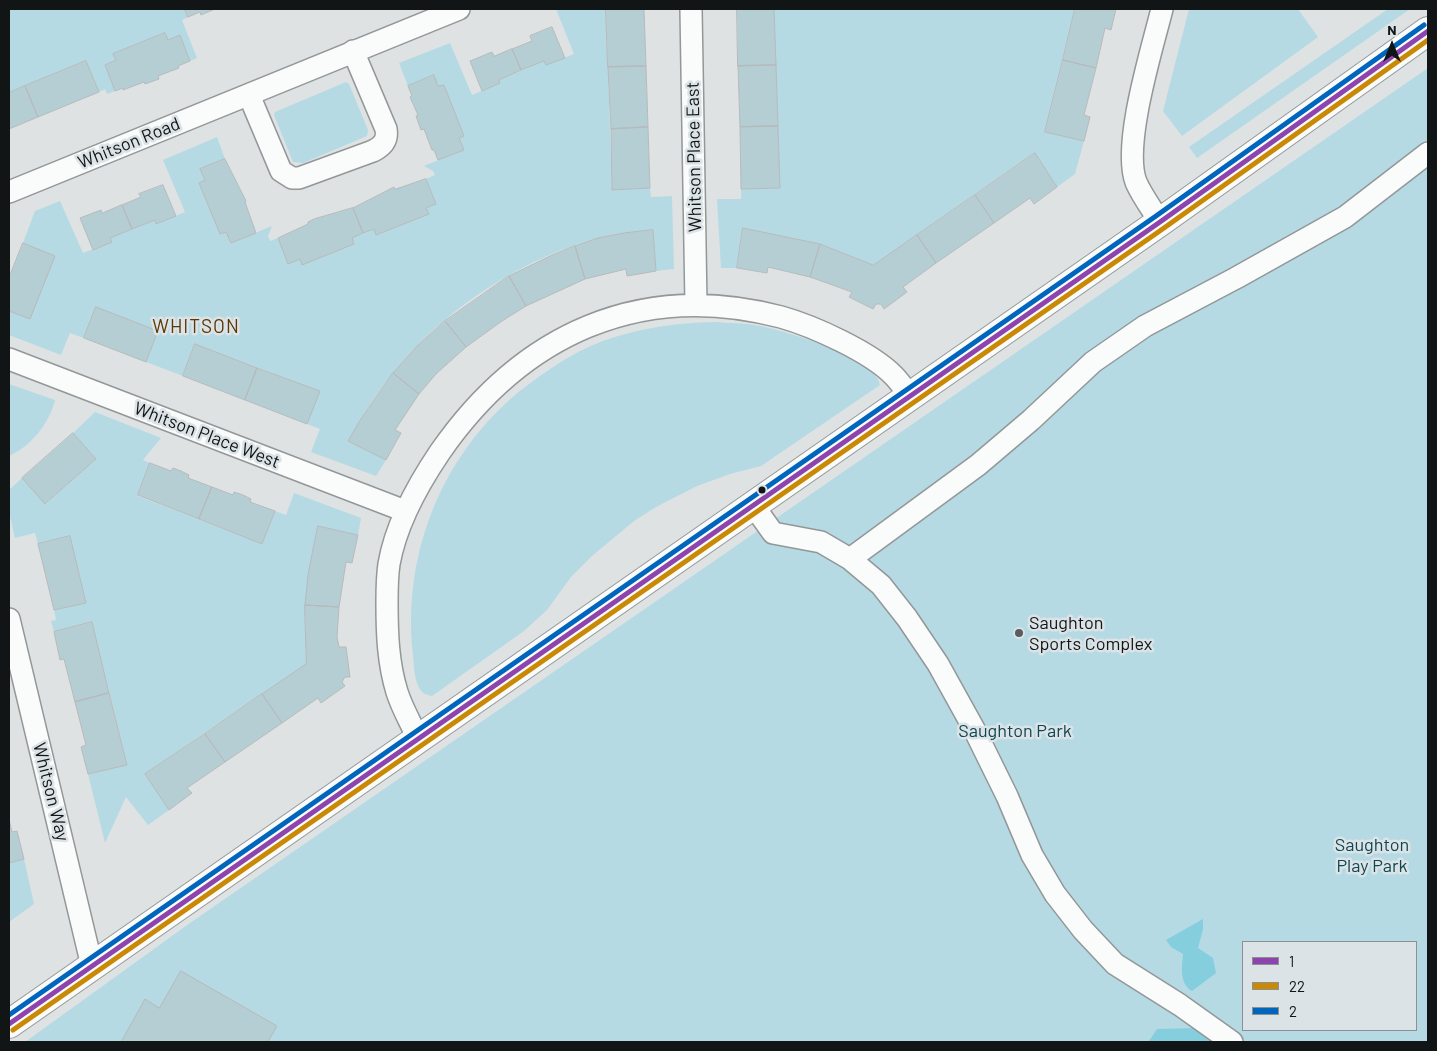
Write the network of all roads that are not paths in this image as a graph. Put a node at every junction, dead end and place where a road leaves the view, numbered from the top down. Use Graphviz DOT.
graph roads {
  1 [pos="459,9"];
  2 [pos="691,9"];
  3 [pos="1162,9"];
  4 [pos="1428,31"];
  5 [pos="353,51"];
  6 [pos="249,94"];
  7 [pos="1428,153"];
  8 [pos="9,192"];
  9 [pos="1160,222"];
  10 [pos="696,305"];
  11 [pos="9,359"];
  12 [pos="910,396"];
  13 [pos="753,505"];
  14 [pos="405,511"];
  15 [pos="850,558"];
  16 [pos="9,619"];
  17 [pos="418,739"];
  18 [pos="92,966"];
  19 [pos="9,1024"];
  20 [pos="1232,1042"];
  1 -- 5 [label="street, Whitson Road"];
  2 -- 10 [label="street, Whitson Place East"];
  3 -- 9 [label="street"];
  4 -- 9 [label="street"];
  5 -- 6 [label="street, Whitson Road"];
  5 -- 6 [label="street"];
  6 -- 8 [label="street, Whitson Road"];
  7 -- 15 [label="street"];
  9 -- 12 [label="street"];
  10 -- 12 [label="street"];
  10 -- 14 [label="street"];
  11 -- 14 [label="street, Whitson Place West"];
  12 -- 13 [label="street"];
  13 -- 15 [label="street"];
  13 -- 17 [label="street"];
  14 -- 17 [label="street"];
  15 -- 20 [label="street"];
  16 -- 18 [label="street, Whitson Way"];
  17 -- 18 [label="street"];
  18 -- 19 [label="street"];
}
